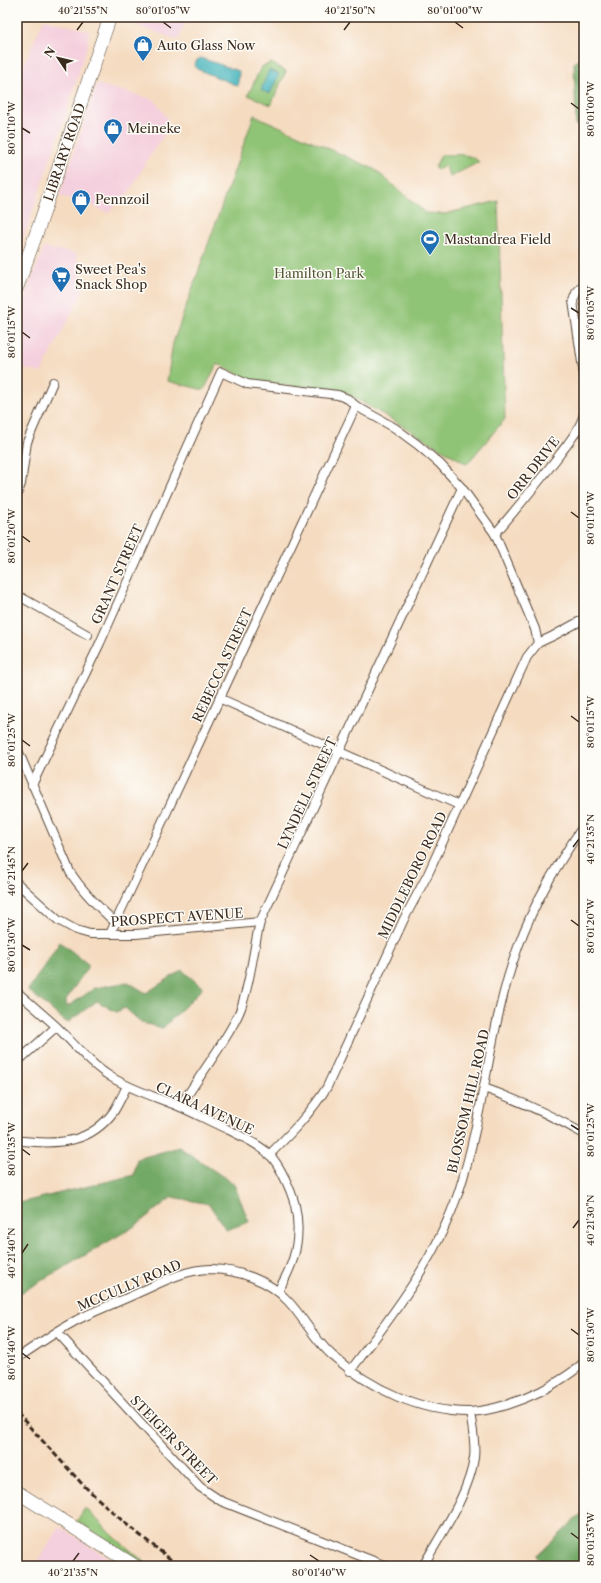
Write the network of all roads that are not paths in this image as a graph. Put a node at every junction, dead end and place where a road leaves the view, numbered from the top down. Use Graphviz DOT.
graph roads {
  1 [pos="110,17"];
  2 [pos="584,284"];
  3 [pos="17,287"];
  4 [pos="584,376"];
  5 [pos="53,382"];
  6 [pos="356,406"];
  7 [pos="584,414"];
  8 [pos="462,488"];
  9 [pos="17,495"];
  10 [pos="495,534"];
  11 [pos="17,595"];
  12 [pos="584,619"];
  13 [pos="88,635"];
  14 [pos="538,643"];
  15 [pos="219,698"];
  16 [pos="17,748"];
  17 [pos="339,751"];
  18 [pos="32,785"];
  19 [pos="459,806"];
  20 [pos="584,825"];
  21 [pos="17,883"];
  22 [pos="260,922"];
  23 [pos="116,923"];
  24 [pos="110,934"];
  25 [pos="17,992"];
  26 [pos="56,1027"];
  27 [pos="17,1062"];
  28 [pos="127,1086"];
  29 [pos="484,1088"];
  30 [pos="180,1106"];
  31 [pos="584,1134"];
  32 [pos="23,1141"];
  33 [pos="269,1155"];
  34 [pos="278,1292"];
  35 [pos="57,1332"];
  36 [pos="17,1358"];
  37 [pos="584,1362"];
  38 [pos="350,1371"];
  39 [pos="470,1412"];
  40 [pos="17,1492"];
  41 [pos="135,1566"];
  42 [pos="386,1566"];
  43 [pos="423,1566"];
  1 -- 3 [label="main road, LIBRARY ROAD"];
  2 -- 4 [label="street"];
  5 -- 9 [label="street"];
  6 -- 8 [label="street"];
  6 -- 15 [label="street, REBECCA STREET"];
  6 -- 18 [label="street, GRANT STREET"];
  7 -- 10 [label="street, ORR DRIVE"];
  8 -- 10 [label="street"];
  8 -- 17 [label="street, LYNDELL STREET"];
  10 -- 14 [label="street"];
  11 -- 13 [label="street"];
  12 -- 14 [label="street, MIDDLEBORO ROAD"];
  14 -- 19 [label="street, MIDDLEBORO ROAD"];
  15 -- 17 [label="street"];
  15 -- 23 [label="street, REBECCA STREET"];
  16 -- 18 [label="street"];
  17 -- 19 [label="street"];
  17 -- 22 [label="street, LYNDELL STREET"];
  18 -- 23 [label="street"];
  19 -- 33 [label="street, MIDDLEBORO ROAD"];
  20 -- 29 [label="street, BLOSSOM HILL ROAD"];
  21 -- 24 [label="street, PROSPECT AVENUE"];
  22 -- 24 [label="street, PROSPECT AVENUE"];
  22 -- 30 [label="street, LYNDELL STREET"];
  23 -- 24 [label="street, REBECCA STREET"];
  25 -- 26 [label="street, CLARA AVENUE"];
  26 -- 27 [label="street"];
  26 -- 28 [label="street, CLARA AVENUE"];
  28 -- 30 [label="street, CLARA AVENUE"];
  28 -- 32 [label="street"];
  29 -- 31 [label="street"];
  29 -- 38 [label="street, BLOSSOM HILL ROAD"];
  30 -- 33 [label="street, CLARA AVENUE"];
  33 -- 34 [label="street, CLARA AVENUE"];
  34 -- 35 [label="street, MCCULLY ROAD"];
  34 -- 38 [label="street, MCCULLY ROAD"];
  35 -- 36 [label="street, MCCULLY ROAD"];
  35 -- 42 [label="street, STEIGER STREET"];
  37 -- 39 [label="street, MCCULLY ROAD"];
  38 -- 39 [label="street, MCCULLY ROAD"];
  39 -- 43 [label="street"];
  40 -- 41 [label="main road"];
}
